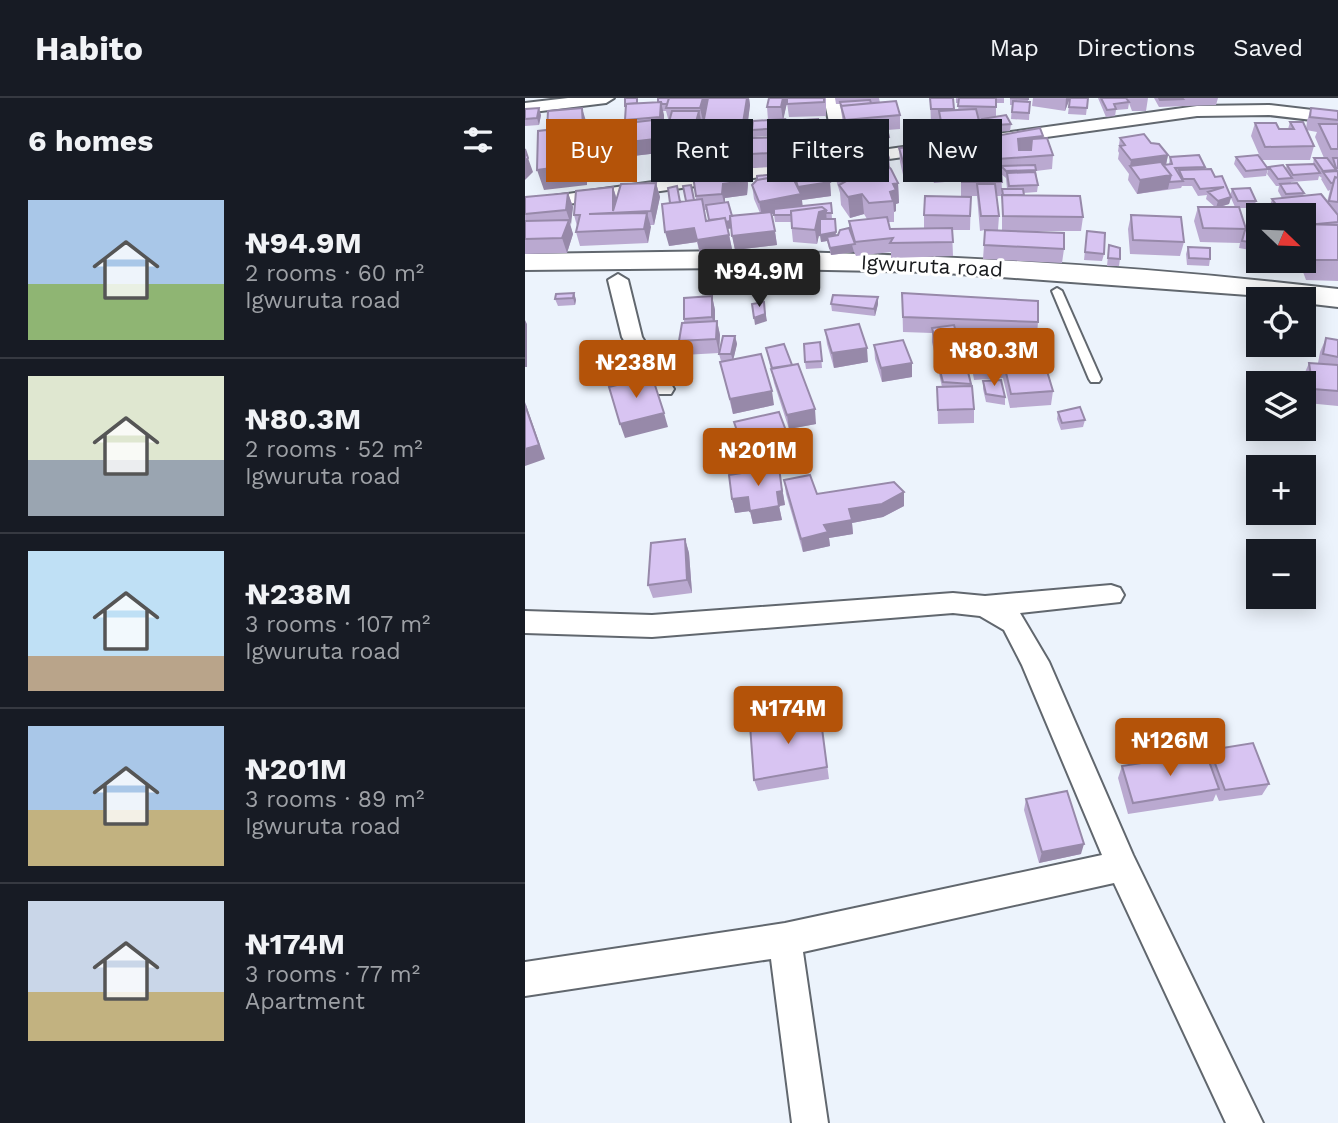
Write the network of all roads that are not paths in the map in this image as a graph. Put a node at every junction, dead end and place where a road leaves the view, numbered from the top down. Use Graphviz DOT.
graph roads {
  1 [pos="606,98"];
  2 [pos="832,98"];
  3 [pos="1266,104"];
  4 [pos="525,108"];
  5 [pos="1338,118"];
  6 [pos="837,119"];
  7 [pos="889,156"];
  8 [pos="767,173"];
  9 [pos="525,205"];
  10 [pos="525,262"];
  11 [pos="618,280"];
  12 [pos="525,282"];
  13 [pos="1057,292"];
  14 [pos="1338,298"];
  15 [pos="1246,309"];
  16 [pos="1316,315"];
  17 [pos="1338,318"];
  18 [pos="1095,379"];
  19 [pos="663,389"];
  20 [pos="1111,595"];
  21 [pos="985,606"];
  22 [pos="525,622"];
  23 [pos="1122,866"];
  24 [pos="785,940"];
  25 [pos="525,979"];
  26 [pos="810,1123"];
  27 [pos="1245,1123"];
  1 -- 4 [label="street"];
  2 -- 6 [label="street"];
  3 -- 5 [label="street"];
  3 -- 7 [label="street"];
  8 -- 9 [label="street"];
  10 -- 14 [label="main road, Igwuruta road"];
  11 -- 12 [label="main road, Igwuruta road"];
  11 -- 13 [label="main road, Igwuruta road"];
  11 -- 19 [label="street"];
  13 -- 15 [label="main road, Igwuruta road"];
  13 -- 18 [label="lane"];
  16 -- 17 [label="main road"];
  20 -- 21 [label="street"];
  21 -- 22 [label="street"];
  21 -- 23 [label="street"];
  23 -- 24 [label="street"];
  23 -- 27 [label="street"];
  24 -- 25 [label="street"];
  24 -- 26 [label="street"];
}
